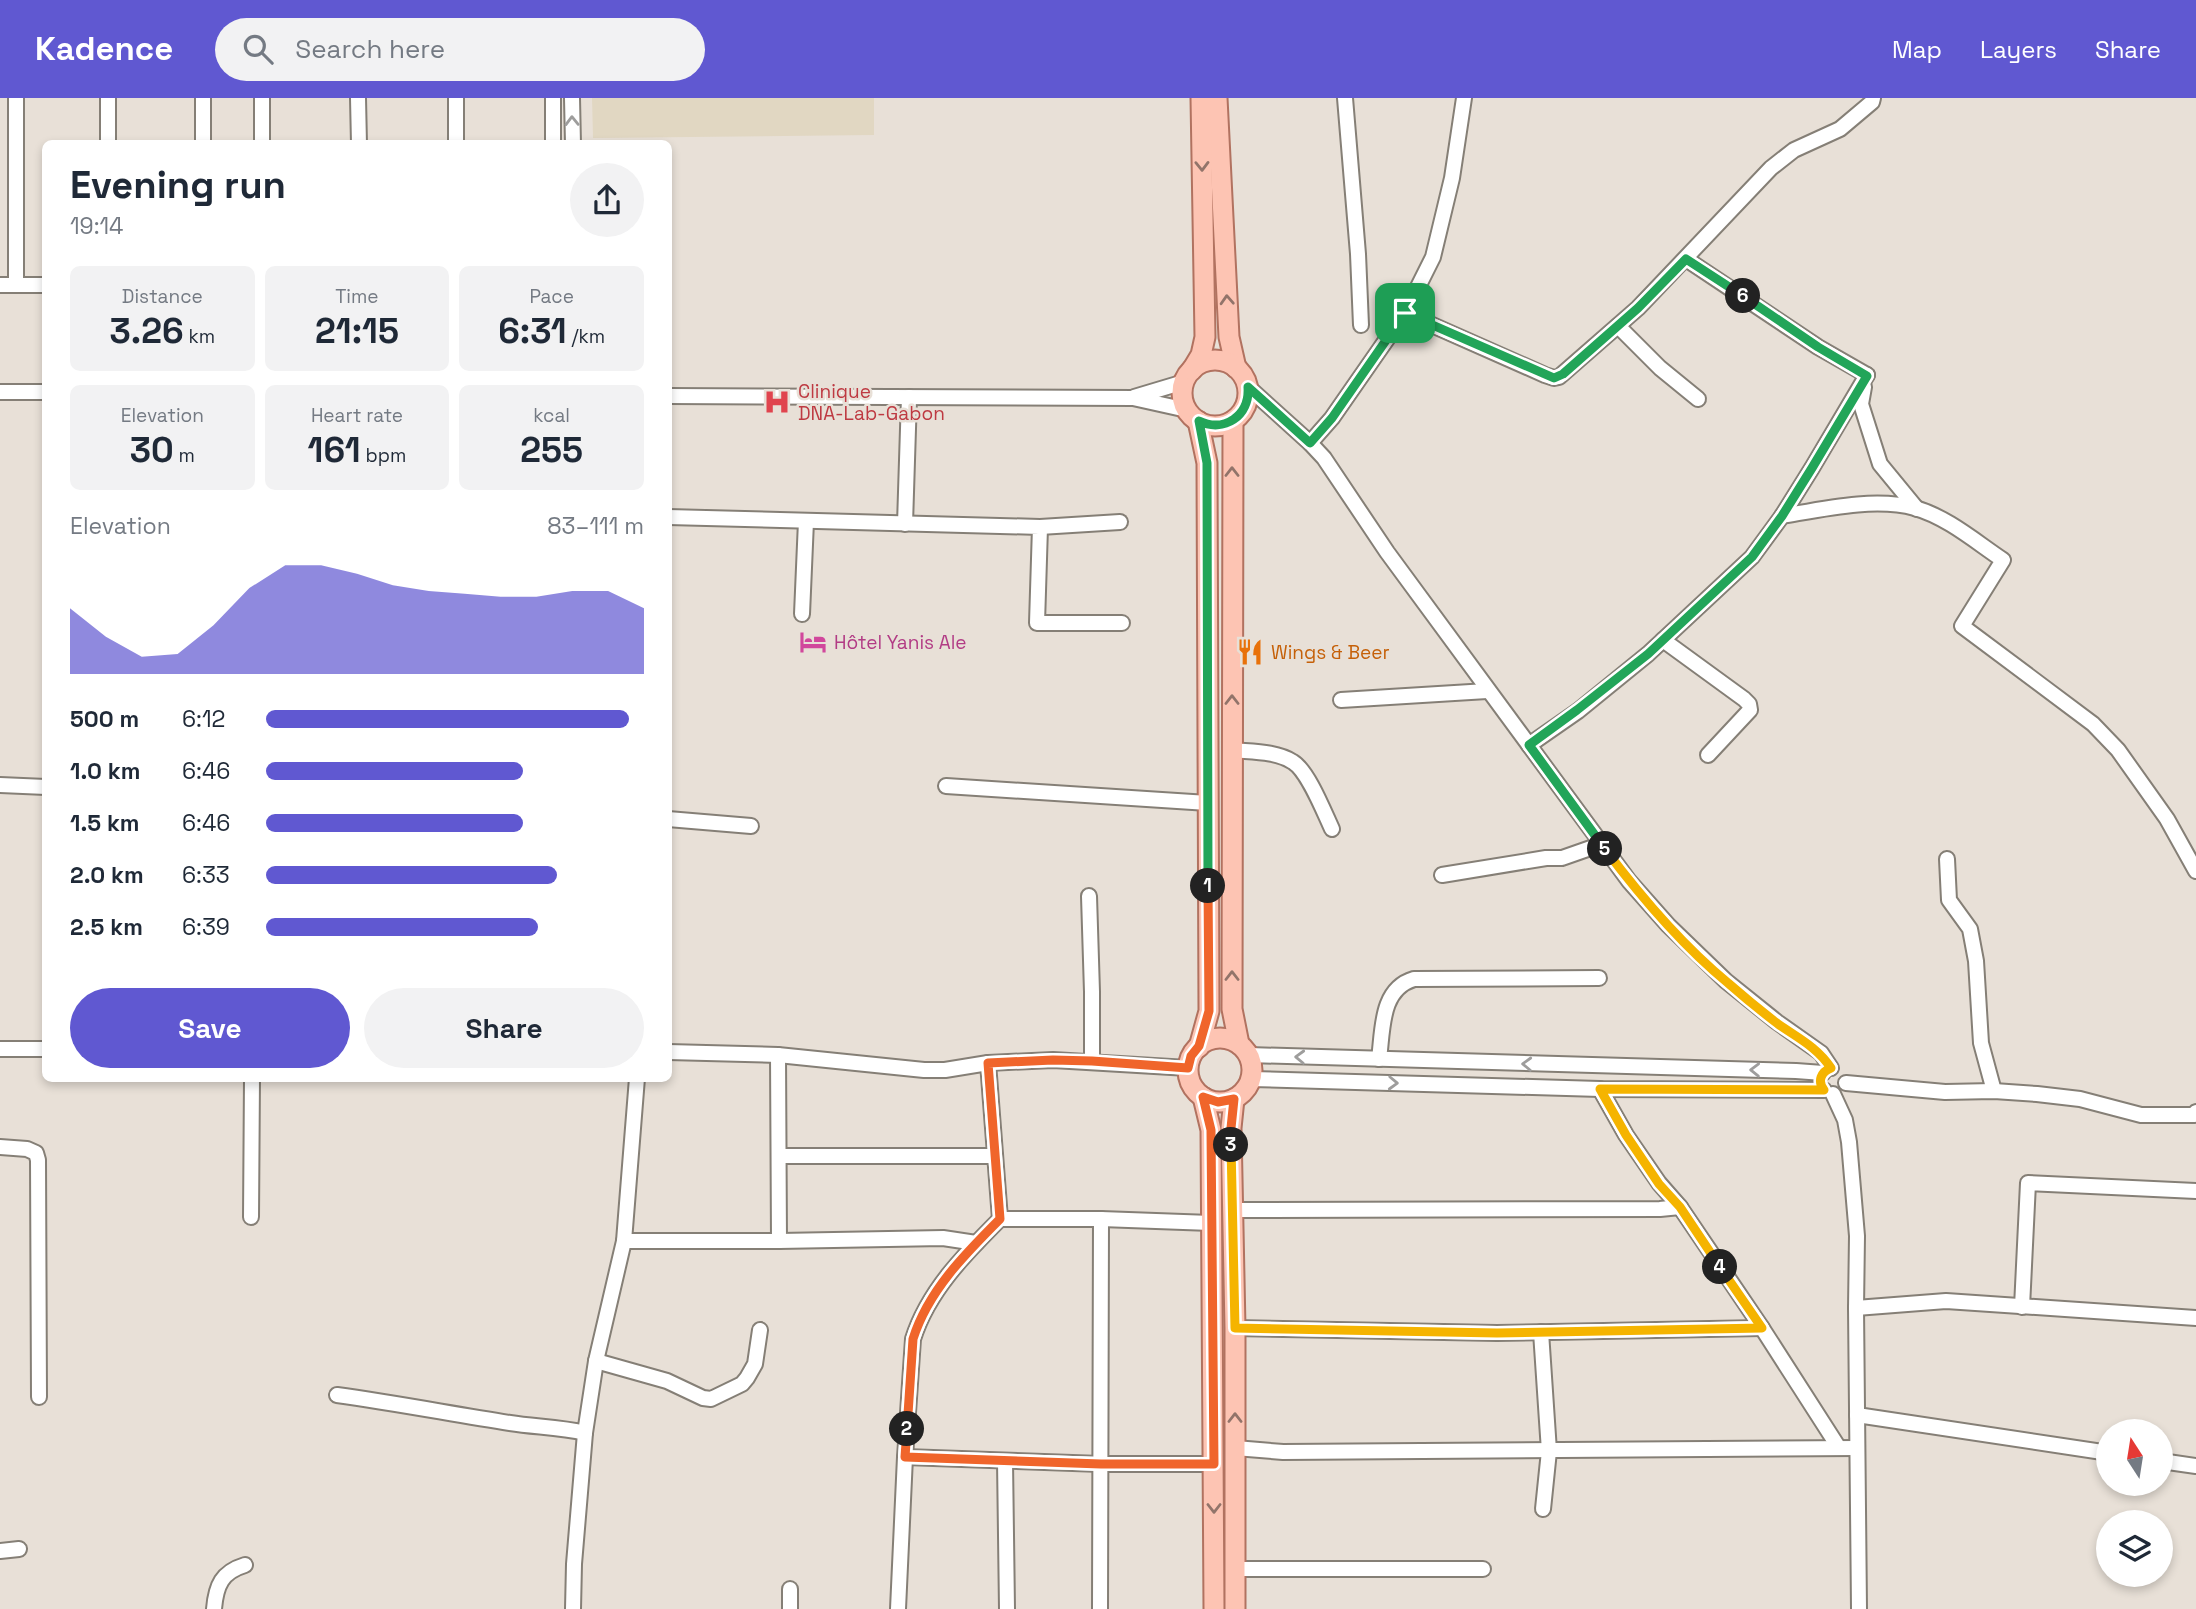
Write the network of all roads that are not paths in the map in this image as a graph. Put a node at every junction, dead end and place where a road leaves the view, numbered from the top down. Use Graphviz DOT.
graph roads {
  1 [pos="16,98"];
  2 [pos="108,98"];
  3 [pos="203,98"];
  4 [pos="262,98"];
  5 [pos="358,98"];
  6 [pos="443,98"];
  7 [pos="456,98"];
  8 [pos="553,98"];
  9 [pos="572,98"];
  10 [pos="1201,98"];
  11 [pos="1217,98"];
  12 [pos="1345,98"];
  13 [pos="1464,98"];
  14 [pos="1873,98"];
  15 [pos="108,140"];
  16 [pos="203,140"];
  17 [pos="262,140"];
  18 [pos="359,140"];
  19 [pos="456,140"];
  20 [pos="553,140"];
  21 [pos="573,140"];
  22 [pos="1686,259"];
  23 [pos="0,285"];
  24 [pos="16,285"];
  25 [pos="42,285"];
  26 [pos="1405,313"];
  27 [pos="1361,325"];
  28 [pos="1618,326"];
  29 [pos="1236,368"];
  30 [pos="1188,376"];
  31 [pos="1867,376"];
  32 [pos="1248,387"];
  33 [pos="0,392"];
  34 [pos="42,392"];
  35 [pos="672,396"];
  36 [pos="909,397"];
  37 [pos="1133,398"];
  38 [pos="1698,399"];
  39 [pos="1193,416"];
  40 [pos="1233,421"];
  41 [pos="1310,443"];
  42 [pos="1917,509"];
  43 [pos="1782,516"];
  44 [pos="672,517"];
  45 [pos="806,521"];
  46 [pos="1120,522"];
  47 [pos="905,524"];
  48 [pos="1040,527"];
  49 [pos="802,614"];
  50 [pos="1122,623"];
  51 [pos="1663,640"];
  52 [pos="1487,691"];
  53 [pos="1341,700"];
  54 [pos="1529,745"];
  55 [pos="1232,750"];
  56 [pos="1708,755"];
  57 [pos="0,785"];
  58 [pos="946,786"];
  59 [pos="42,787"];
  60 [pos="1208,803"];
  61 [pos="672,819"];
  62 [pos="751,826"];
  63 [pos="1332,829"];
  64 [pos="1602,844"];
  65 [pos="1947,859"];
  66 [pos="2196,871"];
  67 [pos="1442,875"];
  68 [pos="1089,896"];
  69 [pos="1599,978"];
  70 [pos="1199,1046"];
  71 [pos="0,1049"];
  72 [pos="42,1049"];
  73 [pos="1244,1050"];
  74 [pos="672,1052"];
  75 [pos="778,1055"];
  76 [pos="1379,1059"];
  77 [pos="1092,1061"];
  78 [pos="988,1063"];
  79 [pos="1188,1068"];
  80 [pos="1827,1071"];
  81 [pos="1251,1079"];
  82 [pos="252,1082"];
  83 [pos="637,1082"];
  84 [pos="1846,1083"];
  85 [pos="1600,1089"];
  86 [pos="1994,1091"];
  87 [pos="1828,1092"];
  88 [pos="1203,1097"];
  89 [pos="1234,1099"];
  90 [pos="2195,1114"];
  91 [pos="0,1147"];
  92 [pos="779,1156"];
  93 [pos="995,1156"];
  94 [pos="2196,1191"];
  95 [pos="1680,1207"];
  96 [pos="1233,1210"];
  97 [pos="251,1217"];
  98 [pos="1000,1219"];
  99 [pos="1101,1219"];
  100 [pos="1211,1223"];
  101 [pos="624,1241"];
  102 [pos="779,1241"];
  103 [pos="975,1243"];
  104 [pos="2022,1307"];
  105 [pos="1856,1308"];
  106 [pos="2196,1318"];
  107 [pos="1235,1328"];
  108 [pos="1762,1328"];
  109 [pos="760,1330"];
  110 [pos="1541,1332"];
  111 [pos="596,1361"];
  112 [pos="337,1395"];
  113 [pos="39,1398"];
  114 [pos="1857,1415"];
  115 [pos="585,1433"];
  116 [pos="1235,1448"];
  117 [pos="1839,1448"];
  118 [pos="1857,1448"];
  119 [pos="1549,1451"];
  120 [pos="2096,1451"];
  121 [pos="905,1457"];
  122 [pos="1005,1461"];
  123 [pos="2174,1463"];
  124 [pos="1101,1464"];
  125 [pos="1214,1464"];
  126 [pos="2196,1466"];
  127 [pos="1543,1509"];
  128 [pos="19,1549"];
  129 [pos="0,1551"];
  130 [pos="246,1565"];
  131 [pos="1235,1569"];
  132 [pos="1483,1569"];
  133 [pos="790,1589"];
  134 [pos="214,1609"];
  135 [pos="573,1609"];
  136 [pos="790,1609"];
  137 [pos="898,1609"];
  138 [pos="1007,1609"];
  139 [pos="1100,1609"];
  140 [pos="1214,1609"];
  141 [pos="1235,1609"];
  142 [pos="1859,1609"];
  1 -- 24 [label="street"];
  2 -- 15 [label="street"];
  3 -- 16 [label="street"];
  4 -- 17 [label="street"];
  5 -- 18 [label="street"];
  6 -- 7 [label="street"];
  7 -- 19 [label="street"];
  8 -- 20 [label="street"];
  21 -- 9 [label="street, one-way"];
  10 -- 30 [label="main road, one-way"];
  29 -- 11 [label="main road, one-way"];
  12 -- 27 [label="street"];
  13 -- 26 [label="street"];
  14 -- 22 [label="street"];
  22 -- 28 [label="street"];
  22 -- 31 [label="street"];
  23 -- 24 [label="street"];
  24 -- 25 [label="street"];
  26 -- 28 [label="street"];
  26 -- 41 [label="street"];
  28 -- 38 [label="street"];
  29 -- 30 [label="main road"];
  29 -- 32 [label="main road"];
  30 -- 37 [label="street"];
  30 -- 39 [label="main road"];
  31 -- 42 [label="street"];
  31 -- 43 [label="street"];
  32 -- 40 [label="main road"];
  32 -- 41 [label="street"];
  33 -- 34 [label="street"];
  35 -- 36 [label="street"];
  36 -- 37 [label="street"];
  36 -- 47 [label="street"];
  37 -- 39 [label="street"];
  39 -- 40 [label="main road"];
  39 -- 60 [label="main road"];
  55 -- 40 [label="main road, one-way"];
  41 -- 52 [label="street"];
  42 -- 43 [label="street"];
  42 -- 66 [label="street"];
  43 -- 51 [label="street"];
  44 -- 45 [label="street"];
  45 -- 47 [label="street"];
  45 -- 49 [label="street"];
  46 -- 48 [label="street"];
  47 -- 48 [label="street"];
  48 -- 50 [label="street"];
  51 -- 54 [label="street"];
  51 -- 56 [label="street"];
  52 -- 53 [label="street"];
  52 -- 54 [label="street"];
  54 -- 64 [label="street"];
  55 -- 63 [label="street"];
  73 -- 55 [label="main road, one-way"];
  57 -- 59 [label="street"];
  58 -- 60 [label="street"];
  60 -- 70 [label="main road"];
  61 -- 62 [label="street"];
  64 -- 67 [label="street"];
  64 -- 80 [label="street"];
  65 -- 86 [label="street"];
  68 -- 77 [label="street"];
  69 -- 76 [label="street"];
  70 -- 73 [label="main road"];
  70 -- 79 [label="main road"];
  71 -- 72 [label="street"];
  76 -- 73 [label="street, one-way"];
  73 -- 81 [label="main road"];
  74 -- 75 [label="street"];
  75 -- 78 [label="street"];
  75 -- 92 [label="street"];
  80 -- 76 [label="street, one-way"];
  77 -- 78 [label="street"];
  77 -- 79 [label="street"];
  78 -- 93 [label="street"];
  79 -- 88 [label="main road"];
  80 -- 84 [label="street"];
  80 -- 87 [label="street"];
  81 -- 85 [label="street, one-way"];
  81 -- 89 [label="main road"];
  82 -- 97 [label="street"];
  83 -- 101 [label="street"];
  84 -- 86 [label="street"];
  84 -- 87 [label="street"];
  85 -- 87 [label="street"];
  85 -- 95 [label="street"];
  86 -- 90 [label="street"];
  87 -- 105 [label="street"];
  88 -- 89 [label="main road"];
  88 -- 100 [label="main road"];
  89 -- 96 [label="main road"];
  91 -- 113 [label="street"];
  92 -- 93 [label="street"];
  92 -- 102 [label="street"];
  93 -- 98 [label="street"];
  94 -- 104 [label="street"];
  95 -- 96 [label="street"];
  95 -- 108 [label="street"];
  96 -- 107 [label="main road"];
  98 -- 99 [label="street"];
  98 -- 103 [label="street"];
  99 -- 100 [label="street"];
  99 -- 124 [label="street"];
  100 -- 125 [label="main road"];
  101 -- 102 [label="street"];
  101 -- 111 [label="street"];
  102 -- 103 [label="street"];
  103 -- 121 [label="street"];
  104 -- 105 [label="street"];
  104 -- 106 [label="street"];
  105 -- 114 [label="street"];
  107 -- 110 [label="street"];
  116 -- 107 [label="main road, one-way"];
  108 -- 110 [label="street"];
  108 -- 117 [label="street"];
  109 -- 111 [label="street"];
  110 -- 119 [label="street"];
  111 -- 115 [label="street"];
  112 -- 115 [label="street"];
  114 -- 118 [label="street"];
  114 -- 120 [label="street"];
  115 -- 135 [label="street"];
  116 -- 119 [label="street"];
  116 -- 131 [label="main road"];
  117 -- 118 [label="street"];
  117 -- 119 [label="street"];
  118 -- 142 [label="street"];
  119 -- 127 [label="street"];
  121 -- 122 [label="street"];
  121 -- 137 [label="street"];
  122 -- 124 [label="street"];
  122 -- 138 [label="street"];
  123 -- 126 [label="street"];
  124 -- 125 [label="street"];
  124 -- 139 [label="street"];
  125 -- 140 [label="main road, one-way"];
  128 -- 129 [label="street"];
  130 -- 134 [label="street"];
  131 -- 132 [label="street"];
  131 -- 141 [label="main road"];
  133 -- 136 [label="street"];
}
